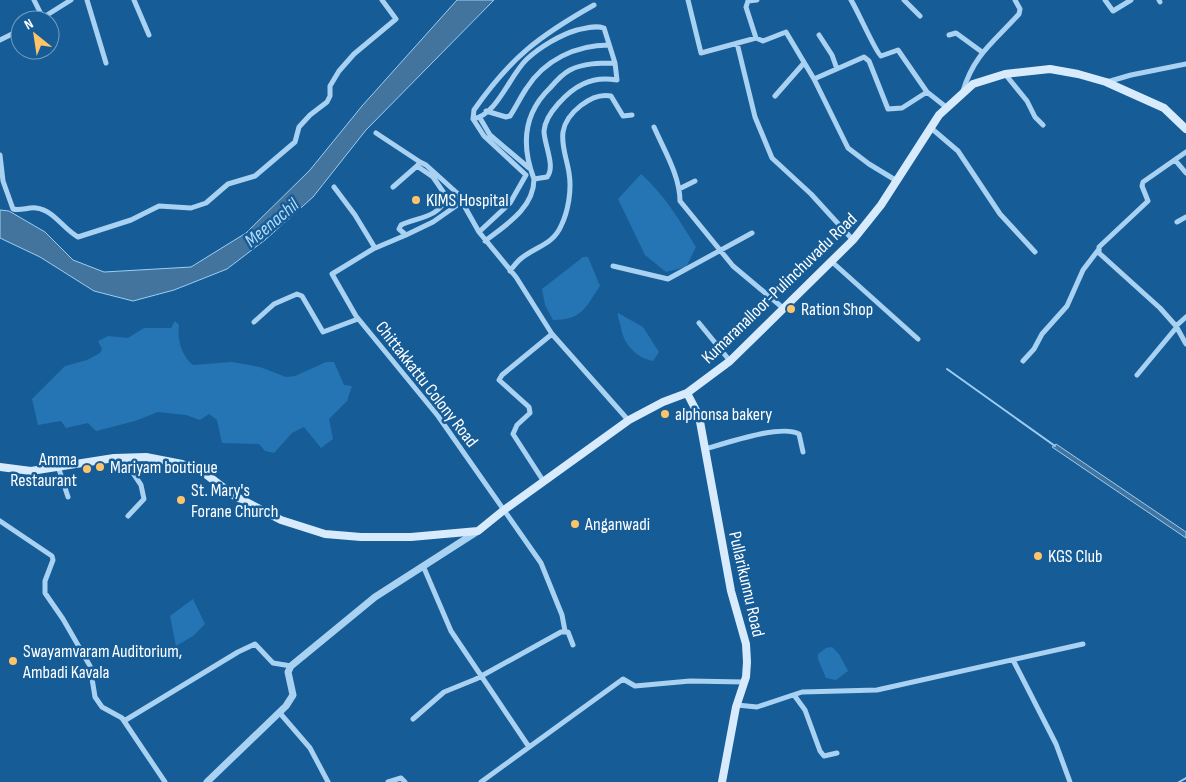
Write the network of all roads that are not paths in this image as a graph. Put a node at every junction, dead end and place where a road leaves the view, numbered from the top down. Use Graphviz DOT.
graph roads {
  1 [pos="72,0"];
  2 [pos="87,0"];
  3 [pos="134,0"];
  4 [pos="382,0"];
  5 [pos="688,0"];
  6 [pos="757,0"];
  7 [pos="851,0"];
  8 [pos="904,0"];
  9 [pos="1015,0"];
  10 [pos="1105,0"];
  11 [pos="1131,0"];
  12 [pos="594,5"];
  13 [pos="56,10"];
  14 [pos="920,16"];
  15 [pos="149,35"];
  16 [pos="819,35"];
  17 [pos="949,35"];
  18 [pos="756,38"];
  19 [pos="738,43"];
  20 [pos="609,45"];
  21 [pos="982,52"];
  22 [pos="878,54"];
  23 [pos="865,57"];
  24 [pos="615,62"];
  25 [pos="106,63"];
  26 [pos="804,63"];
  27 [pos="1186,64"];
  28 [pos="837,69"];
  29 [pos="1004,74"];
  30 [pos="814,79"];
  31 [pos="1106,82"];
  32 [pos="963,91"];
  33 [pos="927,92"];
  34 [pos="775,96"];
  35 [pos="946,107"];
  36 [pos="486,111"];
  37 [pos="632,115"];
  38 [pos="480,118"];
  39 [pos="473,119"];
  40 [pos="1043,125"];
  41 [pos="654,127"];
  42 [pos="931,128"];
  43 [pos="1186,129"];
  44 [pos="376,133"];
  45 [pos="1186,152"];
  46 [pos="0,156"];
  47 [pos="1176,160"];
  48 [pos="418,164"];
  49 [pos="528,168"];
  50 [pos="1186,173"];
  51 [pos="534,179"];
  52 [pos="695,181"];
  53 [pos="897,181"];
  54 [pos="334,187"];
  55 [pos="392,188"];
  56 [pos="679,189"];
  57 [pos="463,200"];
  58 [pos="1186,218"];
  59 [pos="1177,222"];
  60 [pos="479,232"];
  61 [pos="752,234"];
  62 [pos="406,235"];
  63 [pos="853,240"];
  64 [pos="485,241"];
  65 [pos="375,248"];
  66 [pos="1099,249"];
  67 [pos="719,251"];
  68 [pos="1035,252"];
  69 [pos="831,261"];
  70 [pos="613,266"];
  71 [pos="510,271"];
  72 [pos="783,308"];
  73 [pos="1186,317"];
  74 [pos="358,319"];
  75 [pos="254,322"];
  76 [pos="699,322"];
  77 [pos="1176,327"];
  78 [pos="552,334"];
  79 [pos="918,339"];
  80 [pos="1186,344"];
  81 [pos="730,361"];
  82 [pos="1023,361"];
  83 [pos="1137,375"];
  84 [pos="687,394"];
  85 [pos="629,421"];
  86 [pos="705,449"];
  87 [pos="803,452"];
  88 [pos="123,458"];
  89 [pos="58,466"];
  90 [pos="0,467"];
  91 [pos="544,482"];
  92 [pos="68,496"];
  93 [pos="504,510"];
  94 [pos="128,516"];
  95 [pos="0,521"];
  96 [pos="478,532"];
  97 [pos="424,568"];
  98 [pos="565,631"];
  99 [pos="1083,644"];
  100 [pos="573,645"];
  101 [pos="1013,660"];
  102 [pos="291,666"];
  103 [pos="481,676"];
  104 [pos="744,682"];
  105 [pos="794,695"];
  106 [pos="737,705"];
  107 [pos="279,712"];
  108 [pos="413,718"];
  109 [pos="124,721"];
  110 [pos="529,747"];
  111 [pos="837,753"];
  112 [pos="165,782"];
  113 [pos="207,782"];
  114 [pos="328,782"];
  115 [pos="388,782"];
  116 [pos="405,782"];
  117 [pos="481,782"];
  118 [pos="722,782"];
  119 [pos="1070,782"];
  1 -- 13 [label="street"];
  2 -- 25 [label="street"];
  3 -- 15 [label="street"];
  4 -- 46 [label="street"];
  5 -- 19 [label="street"];
  6 -- 18 [label="street"];
  7 -- 22 [label="street"];
  8 -- 14 [label="street"];
  9 -- 21 [label="street"];
  10 -- 11 [label="street"];
  12 -- 39 [label="street"];
  16 -- 28 [label="street"];
  17 -- 21 [label="street"];
  18 -- 19 [label="street"];
  18 -- 26 [label="street"];
  19 -- 63 [label="street"];
  20 -- 24 [label="street"];
  20 -- 36 [label="street"];
  20 -- 36 [label="street"];
  21 -- 32 [label="street"];
  22 -- 23 [label="street"];
  22 -- 33 [label="street"];
  23 -- 28 [label="street"];
  23 -- 33 [label="street"];
  24 -- 49 [label="street"];
  24 -- 51 [label="street"];
  26 -- 30 [label="street"];
  26 -- 34 [label="street"];
  27 -- 31 [label="street"];
  28 -- 30 [label="street"];
  29 -- 31 [label="main road, Kumaranalloor-Pulinchuvadu Road"];
  29 -- 32 [label="main road, Kumaranalloor-Pulinchuvadu Road"];
  29 -- 40 [label="street"];
  30 -- 53 [label="street"];
  31 -- 43 [label="main road, Kumaranalloor-Pulinchuvadu Road"];
  32 -- 35 [label="main road, Kumaranalloor-Pulinchuvadu Road"];
  33 -- 35 [label="street"];
  35 -- 42 [label="main road, Kumaranalloor-Pulinchuvadu Road"];
  36 -- 38 [label="street"];
  37 -- 71 [label="street"];
  38 -- 39 [label="street"];
  38 -- 49 [label="street"];
  39 -- 60 [label="street"];
  41 -- 56 [label="street"];
  42 -- 53 [label="main road, Kumaranalloor-Pulinchuvadu Road"];
  42 -- 68 [label="street"];
  44 -- 48 [label="street"];
  45 -- 47 [label="street"];
  47 -- 50 [label="street"];
  47 -- 66 [label="street"];
  48 -- 55 [label="street"];
  48 -- 57 [label="street"];
  48 -- 62 [label="street"];
  49 -- 51 [label="street"];
  51 -- 64 [label="street"];
  52 -- 56 [label="street"];
  53 -- 63 [label="main road, Kumaranalloor-Pulinchuvadu Road"];
  54 -- 65 [label="street"];
  56 -- 67 [label="street"];
  57 -- 60 [label="street"];
  57 -- 62 [label="street"];
  58 -- 59 [label="street"];
  60 -- 64 [label="street"];
  61 -- 67 [label="street"];
  62 -- 65 [label="street"];
  63 -- 69 [label="main road, Kumaranalloor-Pulinchuvadu Road"];
  64 -- 71 [label="street"];
  65 -- 74 [label="street, Chittakkattu Colony Road"];
  66 -- 77 [label="street"];
  66 -- 82 [label="street"];
  67 -- 70 [label="street"];
  67 -- 72 [label="street"];
  69 -- 72 [label="main road, Kumaranalloor-Pulinchuvadu Road"];
  69 -- 79 [label="street"];
  71 -- 78 [label="street"];
  72 -- 81 [label="main road, Kumaranalloor-Pulinchuvadu Road"];
  73 -- 77 [label="street"];
  74 -- 75 [label="street"];
  74 -- 93 [label="street, Chittakkattu Colony Road"];
  76 -- 81 [label="street"];
  77 -- 80 [label="street"];
  77 -- 83 [label="street"];
  78 -- 85 [label="street"];
  78 -- 91 [label="street"];
  81 -- 84 [label="main road, Kumaranalloor-Pulinchuvadu Road"];
  84 -- 85 [label="main road, Kumaranalloor-Pulinchuvadu Road"];
  84 -- 86 [label="main road, Pullarikunnu Road"];
  85 -- 91 [label="main road, Kumaranalloor-Pulinchuvadu Road"];
  86 -- 87 [label="street"];
  86 -- 104 [label="main road, Pullarikunnu Road"];
  88 -- 89 [label="main road"];
  88 -- 94 [label="street"];
  88 -- 96 [label="main road"];
  89 -- 90 [label="main road"];
  89 -- 92 [label="street"];
  91 -- 93 [label="main road, Kumaranalloor-Pulinchuvadu Road"];
  93 -- 96 [label="main road, Kumaranalloor-Pulinchuvadu Road"];
  93 -- 98 [label="street, Chittakkattu Colony Road"];
  95 -- 109 [label="street"];
  96 -- 97 [label="street"];
  97 -- 102 [label="street"];
  97 -- 103 [label="street"];
  98 -- 100 [label="street, Chittakkattu Colony Road"];
  98 -- 103 [label="street"];
  99 -- 101 [label="street"];
  101 -- 105 [label="street"];
  101 -- 119 [label="street"];
  102 -- 107 [label="street"];
  102 -- 109 [label="street"];
  103 -- 108 [label="street"];
  103 -- 110 [label="street"];
  104 -- 106 [label="main road, Pullarikunnu Road"];
  104 -- 110 [label="street"];
  105 -- 106 [label="street"];
  105 -- 111 [label="street"];
  106 -- 118 [label="main road, Pullarikunnu Road"];
  107 -- 113 [label="street"];
  107 -- 114 [label="street"];
  109 -- 112 [label="street"];
  110 -- 117 [label="street"];
  115 -- 116 [label="street"];
}
